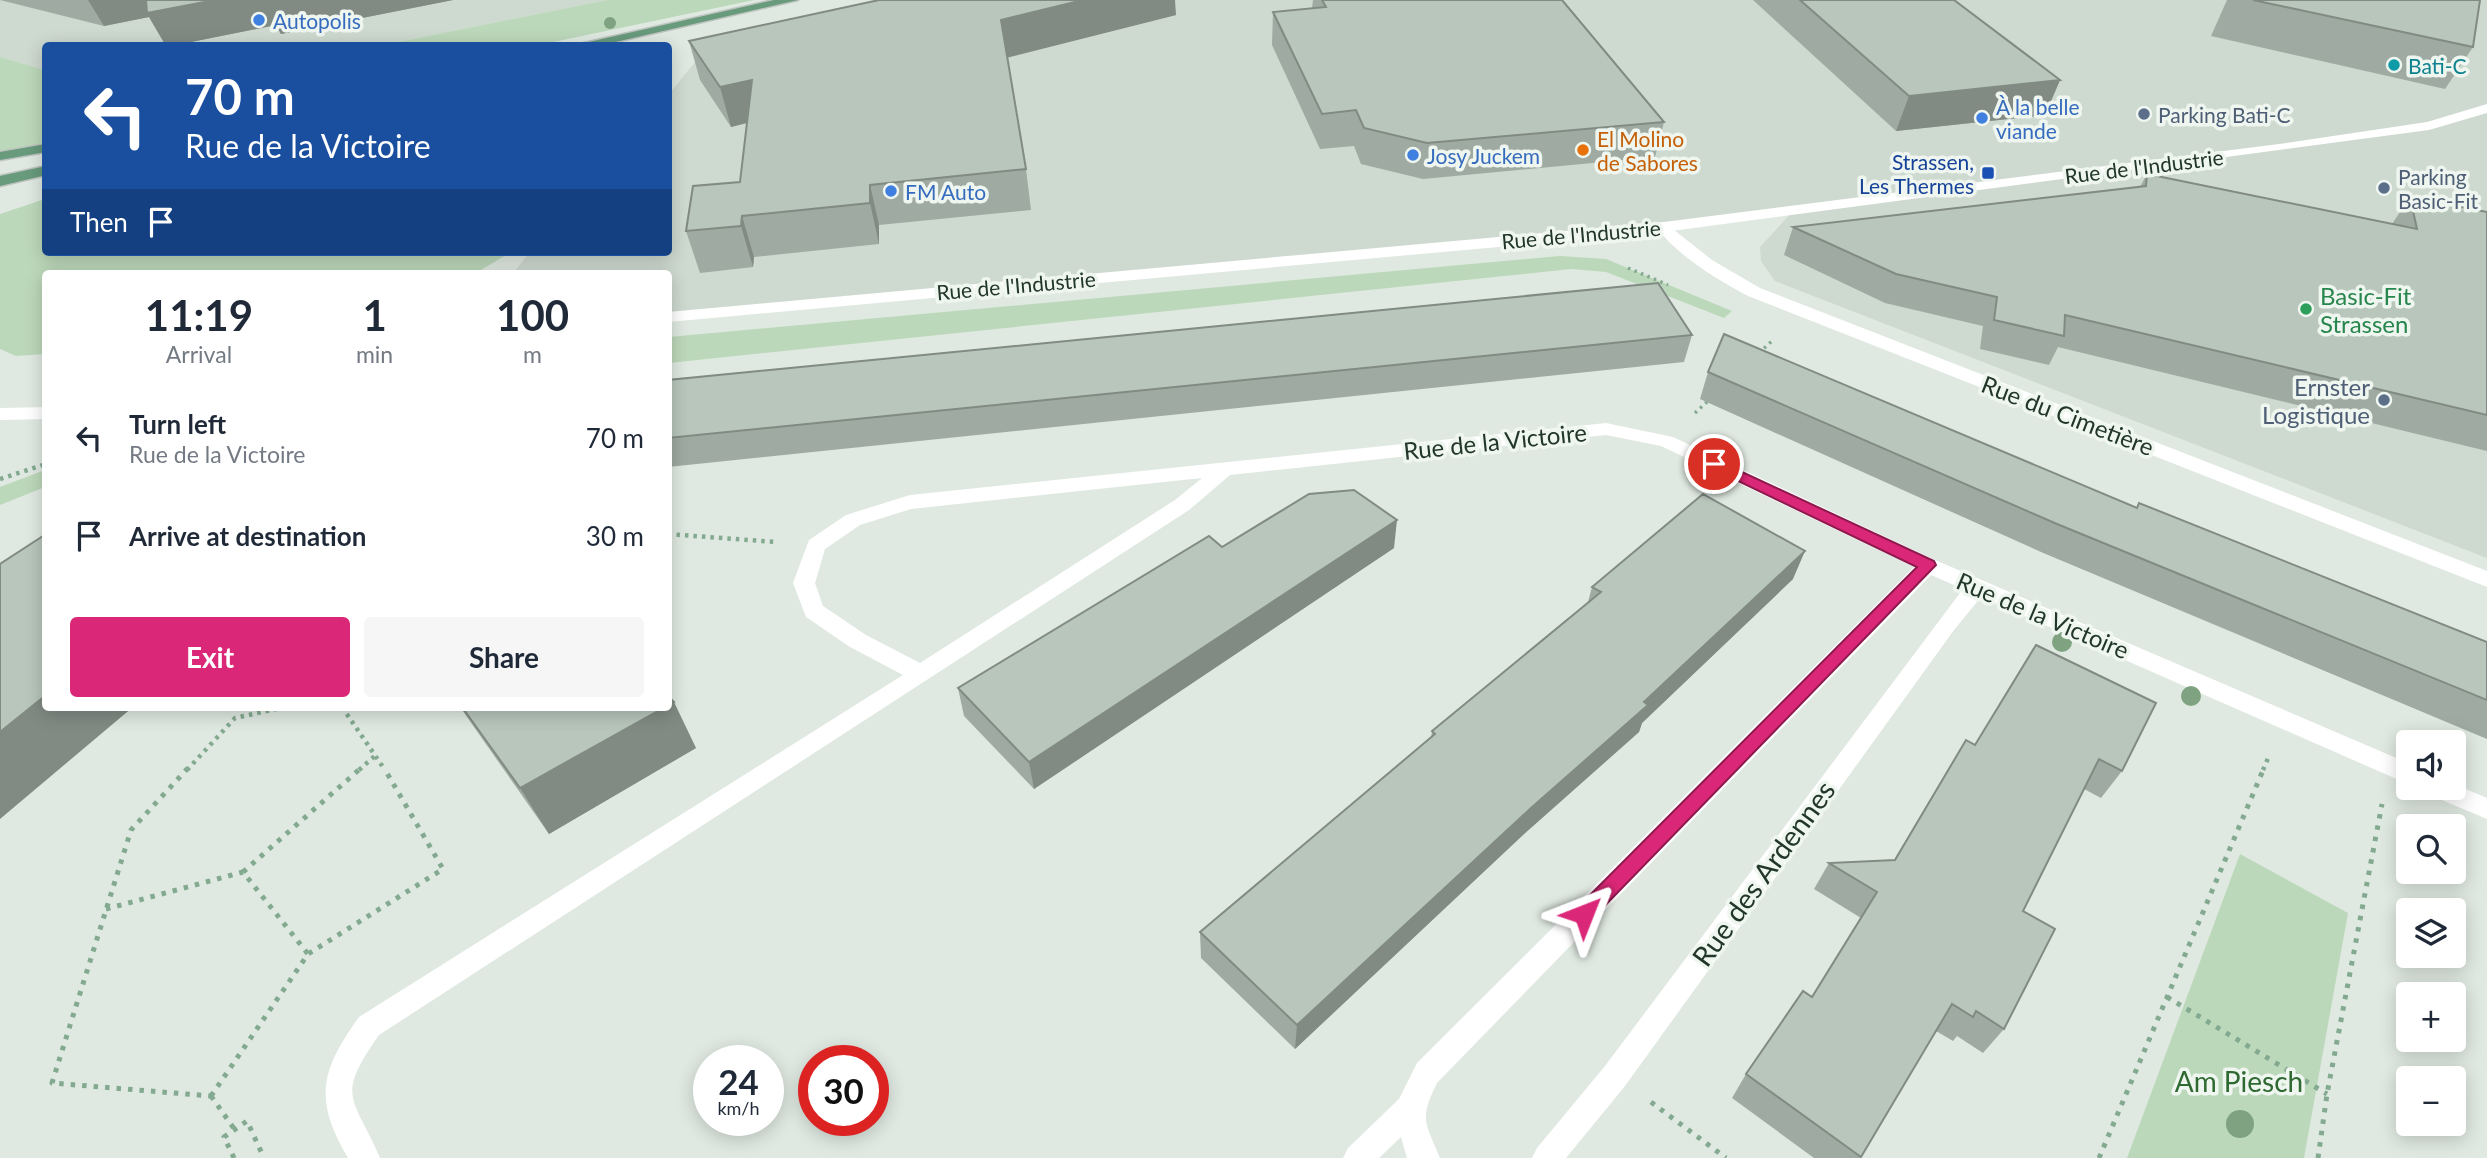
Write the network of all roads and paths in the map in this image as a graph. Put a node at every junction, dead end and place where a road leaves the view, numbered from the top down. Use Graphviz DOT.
graph roads {
  1 [pos="793,0"];
  2 [pos="596,42"];
  3 [pos="2487,108"];
  4 [pos="42,149"];
  5 [pos="0,156"];
  6 [pos="42,171"];
  7 [pos="0,181"];
  8 [pos="1664,227"];
  9 [pos="672,317"];
  10 [pos="1781,332"];
  11 [pos="1752,359"];
  12 [pos="1714,396"];
  13 [pos="42,412"];
  14 [pos="0,414"];
  15 [pos="1666,441"];
  16 [pos="42,465"];
  17 [pos="1225,469"];
  18 [pos="0,480"];
  19 [pos="672,534"];
  20 [pos="816,545"];
  21 [pos="1928,565"];
  22 [pos="2487,579"];
  23 [pos="1977,587"];
  24 [pos="921,674"];
  25 [pos="267,711"];
  26 [pos="345,711"];
  27 [pos="2285,720"];
  28 [pos="376,755"];
  29 [pos="2396,769"];
  30 [pos="2396,784"];
  31 [pos="2466,800"];
  32 [pos="2487,809"];
  33 [pos="243,872"];
  34 [pos="106,909"];
  35 [pos="308,954"];
  36 [pos="2167,998"];
  37 [pos="1615,1076"];
  38 [pos="2327,1094"];
  39 [pos="211,1096"];
  40 [pos="1409,1109"];
  41 [pos="234,1130"];
  42 [pos="234,1158"];
  43 [pos="264,1158"];
  44 [pos="365,1158"];
  45 [pos="1358,1158"];
  46 [pos="1425,1158"];
  47 [pos="1547,1158"];
  48 [pos="1726,1158"];
  49 [pos="2099,1158"];
  50 [pos="2318,1158"];
  1 -- 2 [label="main road"];
  3 -- 8 [label="street, Rue de l'Industrie"];
  4 -- 5 [label="main road"];
  6 -- 7 [label="main road"];
  8 -- 9 [label="street, Rue de l'Industrie"];
  8 -- 22 [label="street, Rue du Cimetière"];
  10 -- 11 [label="path"];
  12 -- 15 [label="path"];
  13 -- 14 [label="street"];
  15 -- 17 [label="street, Rue de la Victoire"];
  15 -- 21 [label="street, Rue de la Victoire"];
  16 -- 18 [label="path"];
  17 -- 20 [label="street, Rue de la Victoire"];
  17 -- 24 [label="street"];
  19 -- 20 [label="path"];
  20 -- 24 [label="street"];
  21 -- 23 [label="street, Rue de la Victoire"];
  21 -- 40 [label="street"];
  23 -- 27 [label="street, Rue de la Victoire"];
  23 -- 37 [label="street, Rue des Ardennes"];
  24 -- 44 [label="street"];
  25 -- 34 [label="path"];
  26 -- 28 [label="path"];
  27 -- 29 [label="street, Rue de la Victoire"];
  27 -- 36 [label="path"];
  28 -- 33 [label="path"];
  28 -- 35 [label="path"];
  30 -- 38 [label="path"];
  31 -- 32 [label="street"];
  33 -- 34 [label="path"];
  33 -- 35 [label="path"];
  34 -- 39 [label="path"];
  35 -- 39 [label="path"];
  36 -- 38 [label="path"];
  36 -- 49 [label="path"];
  37 -- 47 [label="street, Rue des Ardennes"];
  37 -- 48 [label="path"];
  38 -- 50 [label="path"];
  39 -- 41 [label="path"];
  40 -- 45 [label="street"];
  40 -- 46 [label="street"];
  41 -- 42 [label="path"];
  41 -- 43 [label="path"];
}
